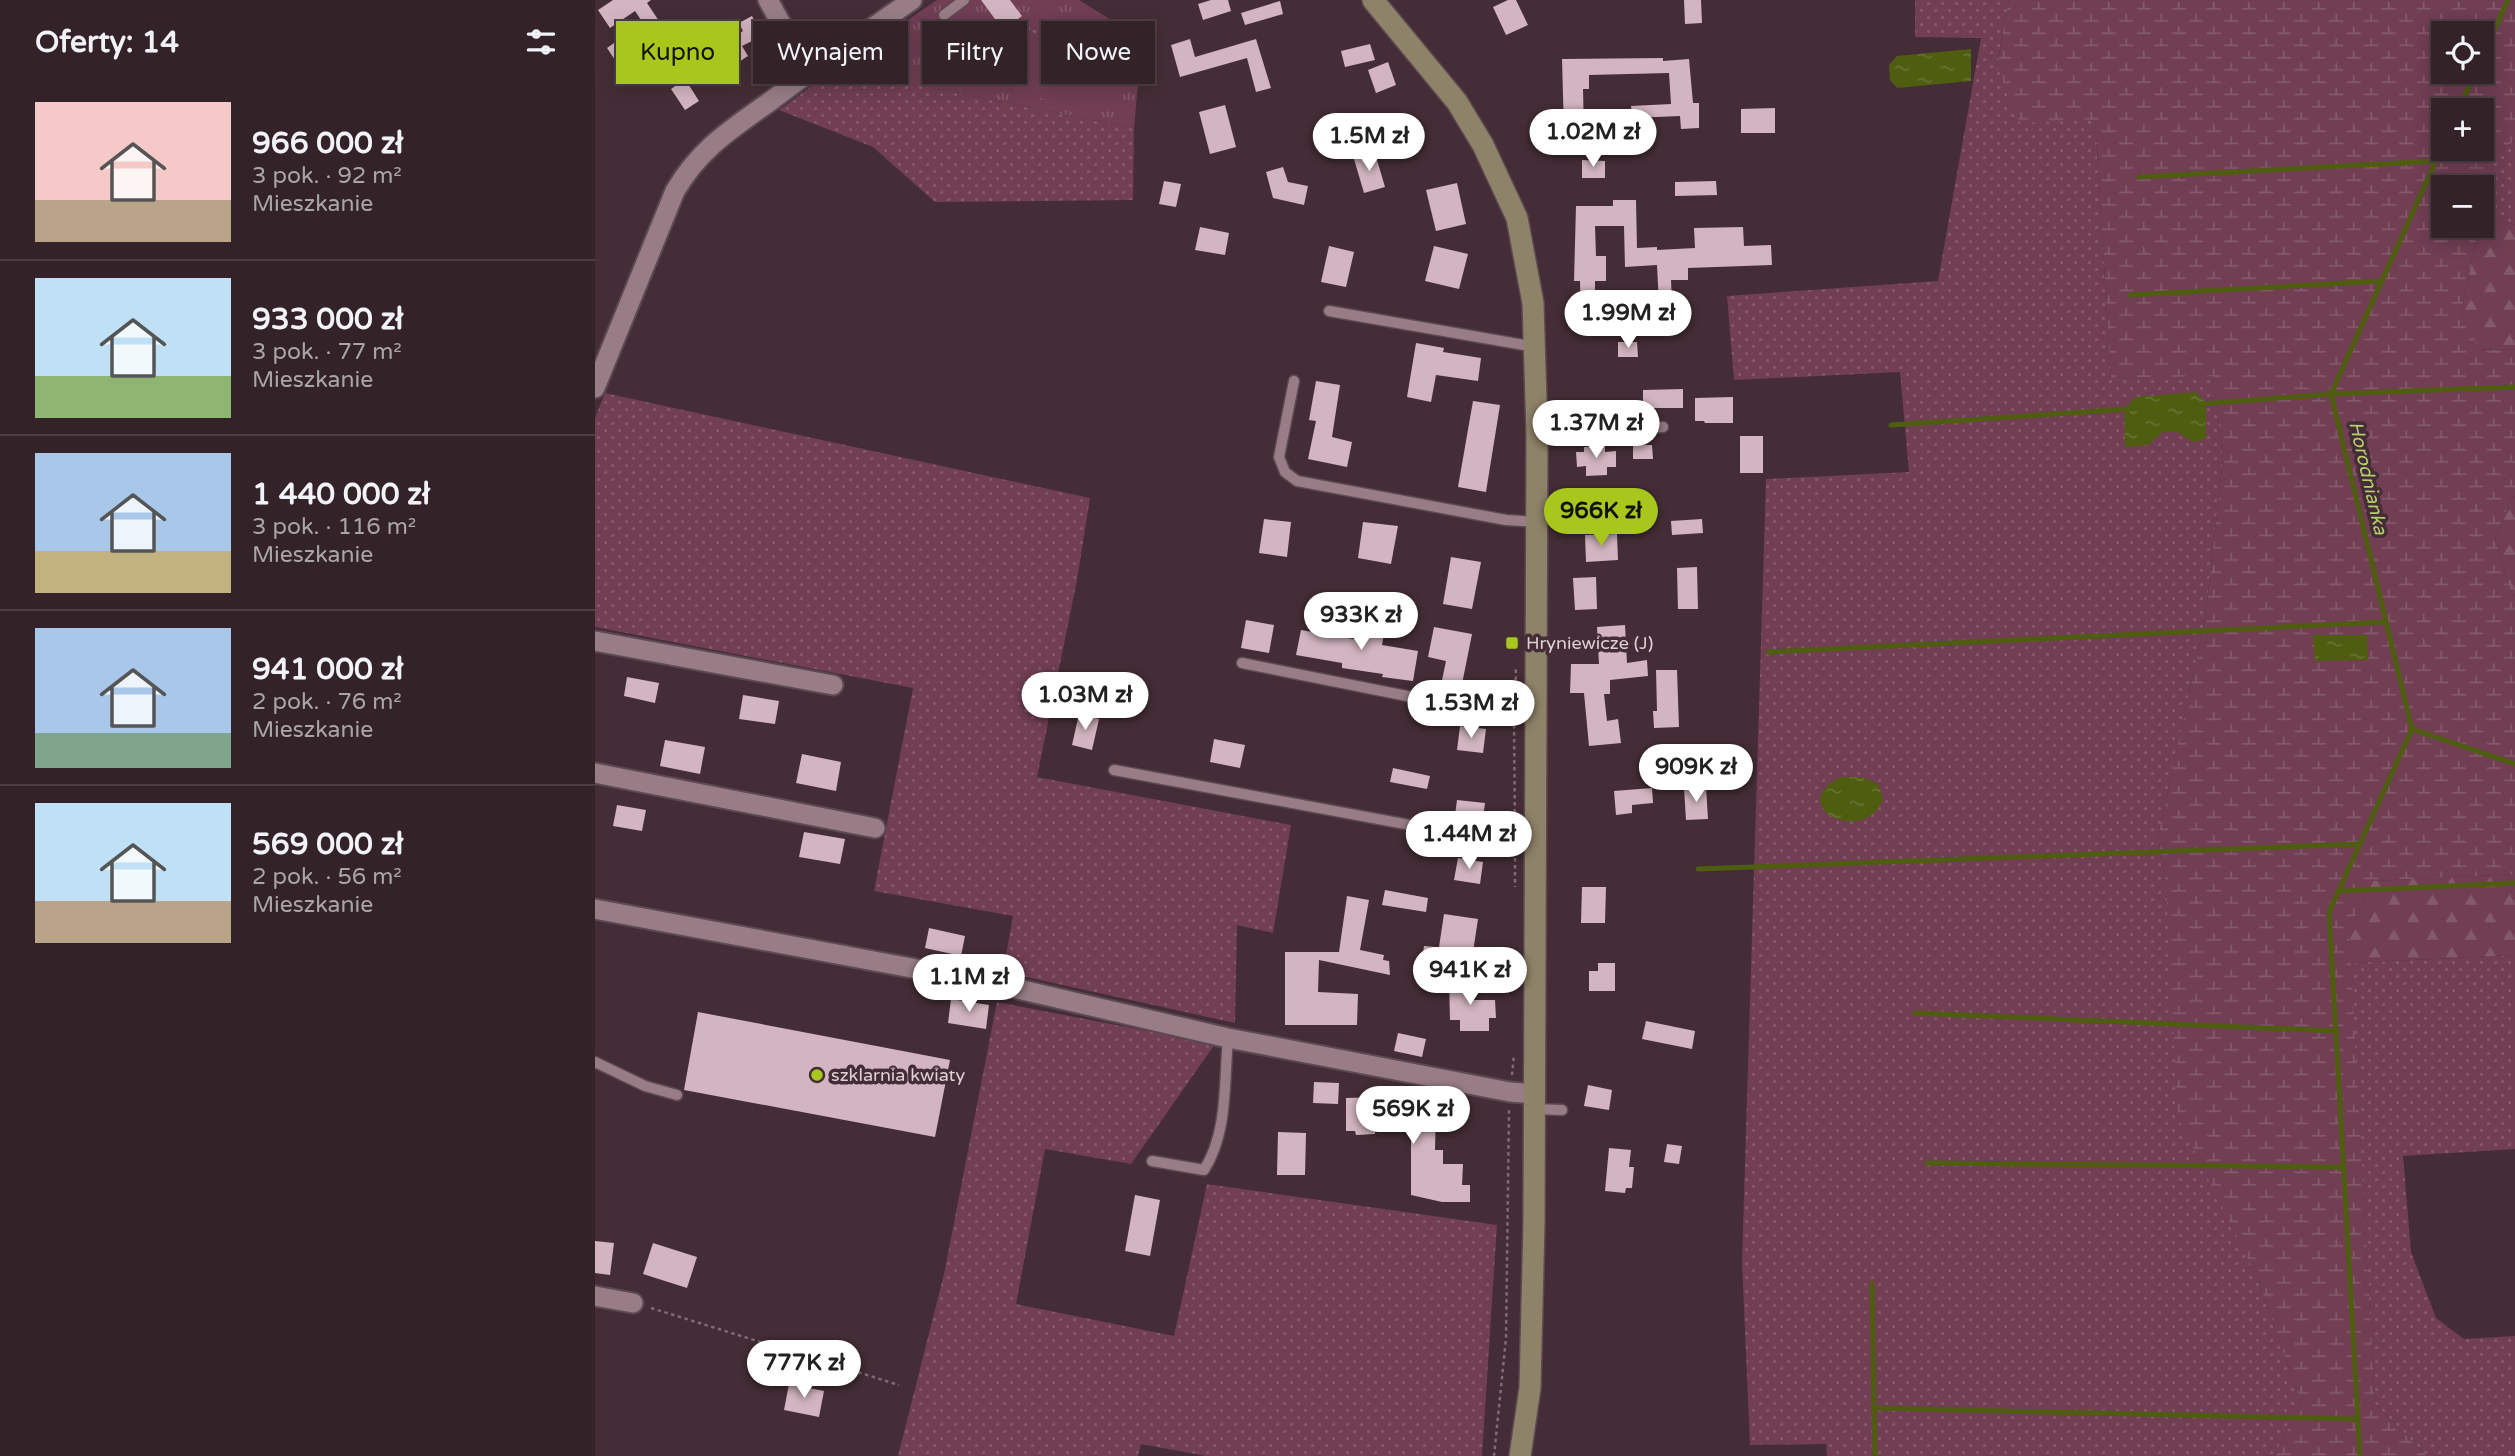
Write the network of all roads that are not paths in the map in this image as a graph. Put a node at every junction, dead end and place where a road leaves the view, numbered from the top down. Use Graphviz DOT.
graph roads {
  1 [pos="768,0"];
  2 [pos="912,0"];
  3 [pos="964,0"];
  4 [pos="1373,0"];
  5 [pos="944,15"];
  6 [pos="780,21"];
  7 [pos="882,21"];
  8 [pos="792,84"];
  9 [pos="1329,311"];
  10 [pos="1536,347"];
  11 [pos="1294,381"];
  12 [pos="595,388"];
  13 [pos="1663,427"];
  14 [pos="1537,434"];
  15 [pos="1537,522"];
  16 [pos="595,641"];
  17 [pos="1242,663"];
  18 [pos="833,684"];
  19 [pos="1525,715"];
  20 [pos="1114,770"];
  21 [pos="595,773"];
  22 [pos="874,828"];
  23 [pos="1524,847"];
  24 [pos="595,909"];
  25 [pos="1228,1038"];
  26 [pos="595,1062"];
  27 [pos="677,1095"];
  28 [pos="1534,1101"];
  29 [pos="1562,1110"];
  30 [pos="1152,1161"];
  31 [pos="595,1296"];
  32 [pos="633,1303"];
  33 [pos="1520,1456"];
  1 -- 6 [label="street"];
  2 -- 7 [label="street"];
  3 -- 5 [label="lane"];
  4 -- 10 [label="street"];
  8 -- 12 [label="street"];
  9 -- 10 [label="lane"];
  10 -- 14 [label="street"];
  11 -- 15 [label="lane"];
  13 -- 14 [label="lane"];
  14 -- 15 [label="street"];
  15 -- 19 [label="street"];
  16 -- 18 [label="street"];
  17 -- 19 [label="lane"];
  19 -- 23 [label="street"];
  20 -- 23 [label="lane"];
  21 -- 22 [label="street"];
  23 -- 28 [label="street"];
  24 -- 25 [label="street"];
  25 -- 28 [label="street"];
  25 -- 30 [label="lane"];
  26 -- 27 [label="lane"];
  28 -- 29 [label="lane"];
  28 -- 33 [label="street"];
  31 -- 32 [label="street"];
}
